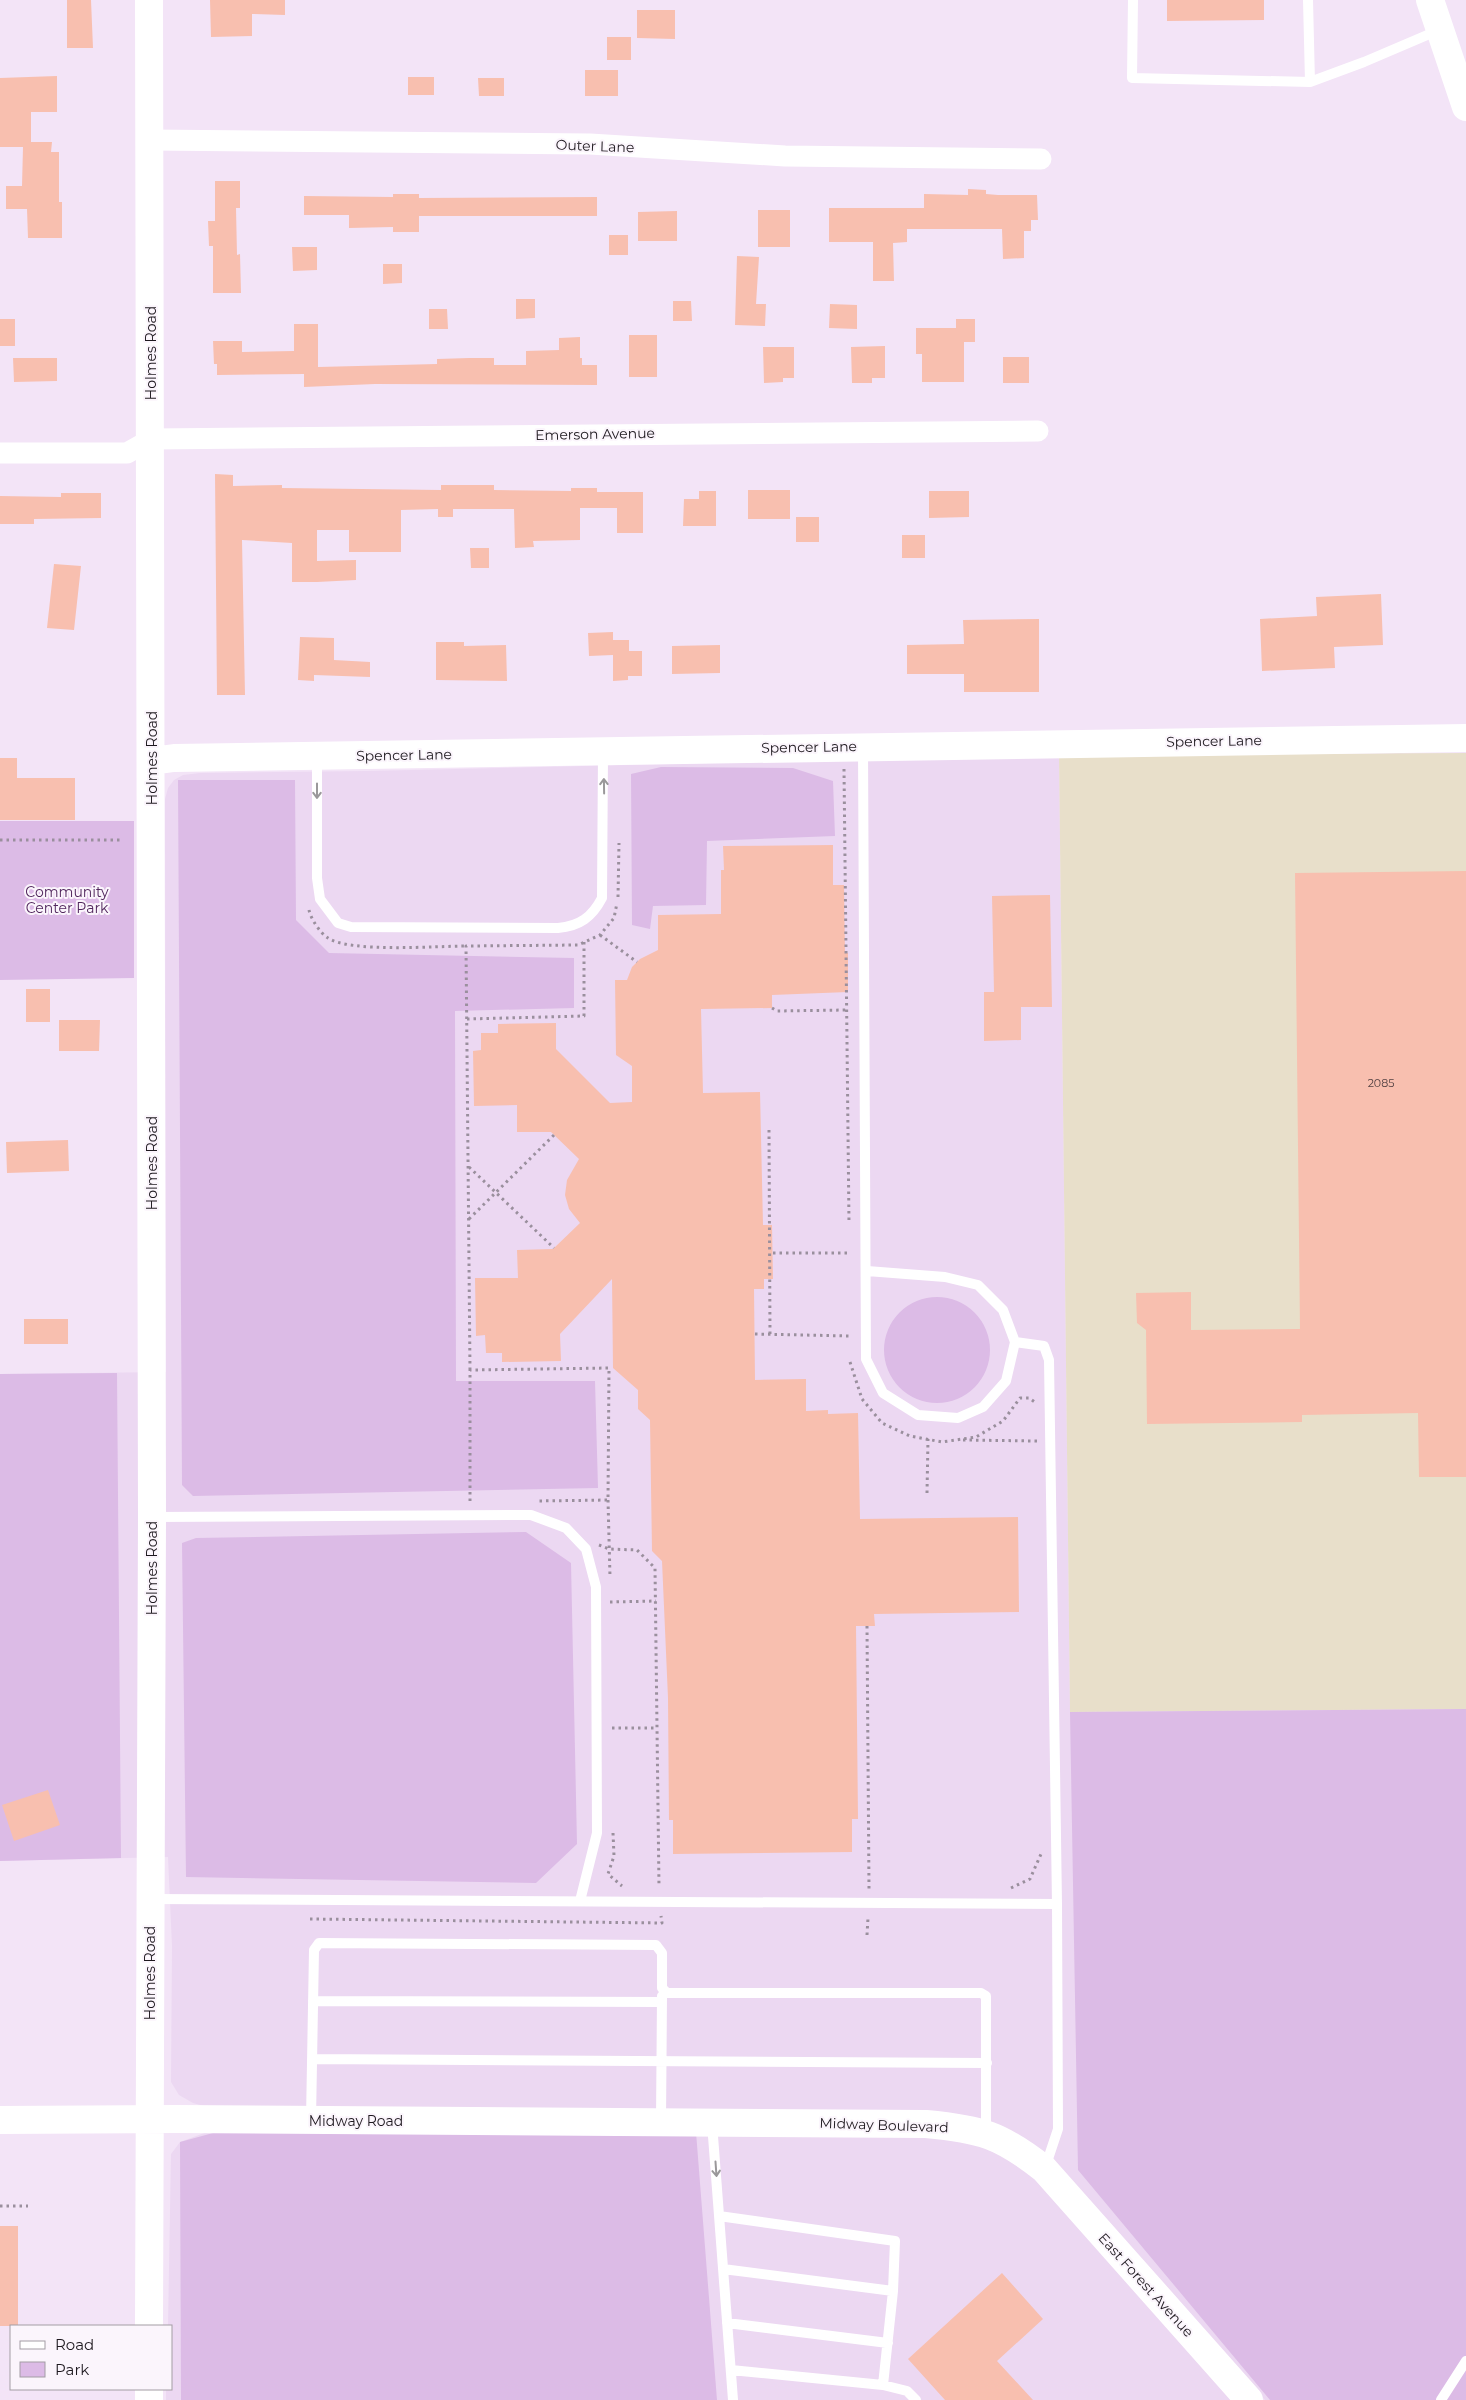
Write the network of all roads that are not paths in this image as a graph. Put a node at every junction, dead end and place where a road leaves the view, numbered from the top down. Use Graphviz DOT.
graph roads {
  1 [pos="149,0"];
  2 [pos="1133,0"];
  3 [pos="1308,0"];
  4 [pos="1430,0"];
  5 [pos="1440,30"];
  6 [pos="1310,82"];
  7 [pos="1466,107"];
  8 [pos="150,140"];
  9 [pos="1041,158"];
  10 [pos="1038,431"];
  11 [pos="152,440"];
  12 [pos="0,453"];
  13 [pos="1466,738"];
  14 [pos="853,747"];
  15 [pos="603,750"];
  16 [pos="317,757"];
  17 [pos="152,761"];
  18 [pos="866,1271"];
  19 [pos="1016,1342"];
  20 [pos="152,1517"];
  21 [pos="150,1899"];
  22 [pos="580,1901"];
  23 [pos="1057,1904"];
  24 [pos="662,1988"];
  25 [pos="313,2001"];
  26 [pos="662,2002"];
  27 [pos="312,2059"];
  28 [pos="662,2060"];
  29 [pos="987,2063"];
  30 [pos="149,2119"];
  31 [pos="0,2120"];
  32 [pos="311,2120"];
  33 [pos="661,2122"];
  34 [pos="712,2122"];
  35 [pos="986,2133"];
  36 [pos="1044,2169"];
  37 [pos="719,2216"];
  38 [pos="723,2269"];
  39 [pos="893,2291"];
  40 [pos="727,2323"];
  41 [pos="149,2325"];
  42 [pos="888,2343"];
  43 [pos="1466,2361"];
  44 [pos="731,2370"];
  45 [pos="883,2385"];
  46 [pos="733,2400"];
  47 [pos="916,2400"];
  48 [pos="1249,2400"];
  49 [pos="1441,2400"];
  1 -- 8 [label="street, Holmes Road"];
  2 -- 6 [label="lane"];
  3 -- 6 [label="lane"];
  4 -- 5 [label="street"];
  5 -- 6 [label="lane"];
  5 -- 7 [label="street"];
  8 -- 9 [label="street, Outer Lane"];
  8 -- 11 [label="street, Holmes Road"];
  10 -- 11 [label="street, Emerson Avenue"];
  11 -- 12 [label="street"];
  11 -- 17 [label="street, Holmes Road"];
  13 -- 14 [label="street, Spencer Lane"];
  14 -- 15 [label="street, Spencer Lane"];
  14 -- 18 [label="lane"];
  15 -- 16 [label="street, Spencer Lane"];
  16 -- 15 [label="lane, one-way"];
  16 -- 17 [label="street, Spencer Lane"];
  17 -- 20 [label="street, Holmes Road"];
  18 -- 19 [label="lane"];
  18 -- 19 [label="lane"];
  19 -- 23 [label="lane"];
  20 -- 21 [label="street, Holmes Road"];
  20 -- 22 [label="lane"];
  21 -- 22 [label="lane"];
  21 -- 30 [label="street, Holmes Road"];
  22 -- 23 [label="lane"];
  23 -- 36 [label="lane"];
  24 -- 25 [label="lane"];
  24 -- 26 [label="lane"];
  24 -- 29 [label="lane"];
  25 -- 26 [label="lane"];
  25 -- 27 [label="lane"];
  26 -- 28 [label="lane"];
  27 -- 28 [label="lane"];
  27 -- 32 [label="lane"];
  28 -- 29 [label="lane"];
  28 -- 33 [label="lane"];
  29 -- 35 [label="lane"];
  30 -- 31 [label="street, Midway Road"];
  30 -- 32 [label="street, Midway Road"];
  30 -- 41 [label="street, Holmes Road"];
  32 -- 33 [label="street, Midway Road"];
  33 -- 34 [label="street, Midway Road"];
  34 -- 35 [label="street, Midway Boulevard"];
  34 -- 37 [label="lane, one-way"];
  35 -- 36 [label="street, Midway Boulevard"];
  36 -- 48 [label="street, East Forest Avenue"];
  37 -- 38 [label="lane"];
  37 -- 39 [label="lane"];
  38 -- 39 [label="lane"];
  38 -- 40 [label="lane"];
  39 -- 42 [label="lane"];
  40 -- 42 [label="lane"];
  40 -- 44 [label="lane"];
  42 -- 45 [label="lane"];
  43 -- 49 [label="lane"];
  44 -- 45 [label="lane"];
  44 -- 46 [label="lane"];
  45 -- 47 [label="lane"];
}
